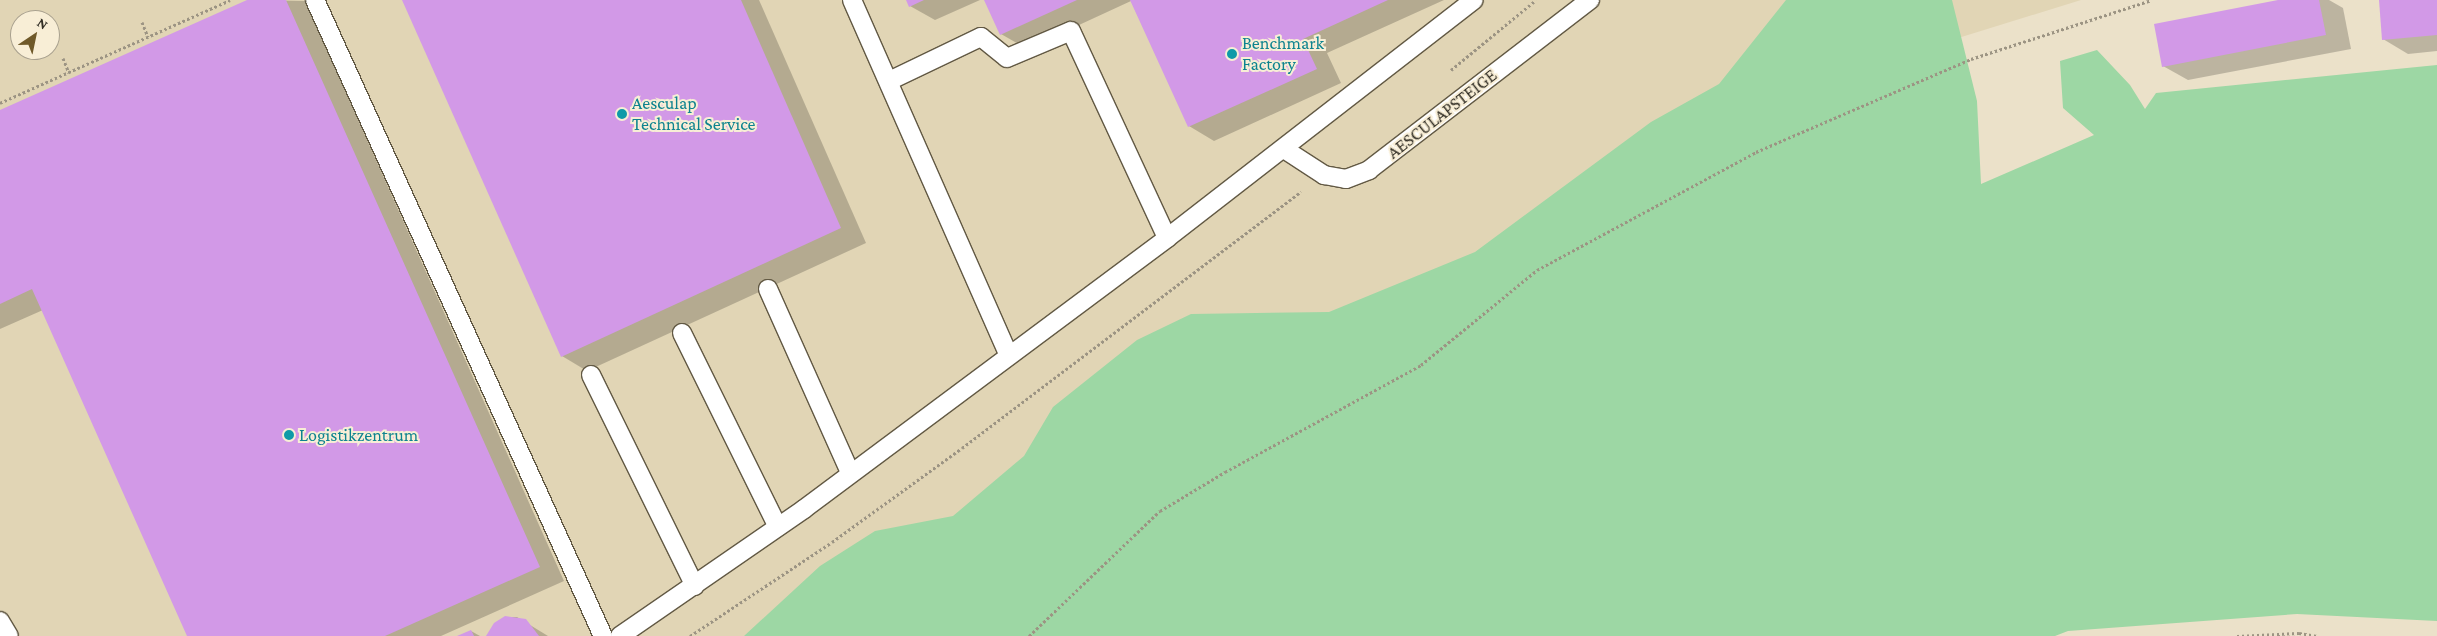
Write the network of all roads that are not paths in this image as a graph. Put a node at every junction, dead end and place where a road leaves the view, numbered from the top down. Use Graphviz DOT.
graph roads {
  1 [pos="315,0"];
  2 [pos="852,0"];
  3 [pos="1474,0"];
  4 [pos="1590,0"];
  5 [pos="889,81"];
  6 [pos="1284,149"];
  7 [pos="1167,238"];
  8 [pos="768,289"];
  9 [pos="682,333"];
  10 [pos="1008,354"];
  11 [pos="591,375"];
  12 [pos="850,472"];
  13 [pos="778,527"];
  14 [pos="695,586"];
  15 [pos="0,621"];
  16 [pos="9,636"];
  17 [pos="603,636"];
  18 [pos="620,636"];
  1 -- 17 [label="lane"];
  2 -- 5 [label="lane"];
  3 -- 6 [label="lane"];
  4 -- 6 [label="lane, AESCULAPSTEIGE"];
  5 -- 7 [label="lane"];
  5 -- 10 [label="lane"];
  6 -- 7 [label="lane"];
  7 -- 10 [label="lane"];
  8 -- 12 [label="lane"];
  9 -- 13 [label="lane"];
  10 -- 12 [label="lane"];
  11 -- 14 [label="lane"];
  12 -- 13 [label="lane"];
  13 -- 14 [label="lane"];
  14 -- 18 [label="lane"];
  15 -- 16 [label="lane"];
}
